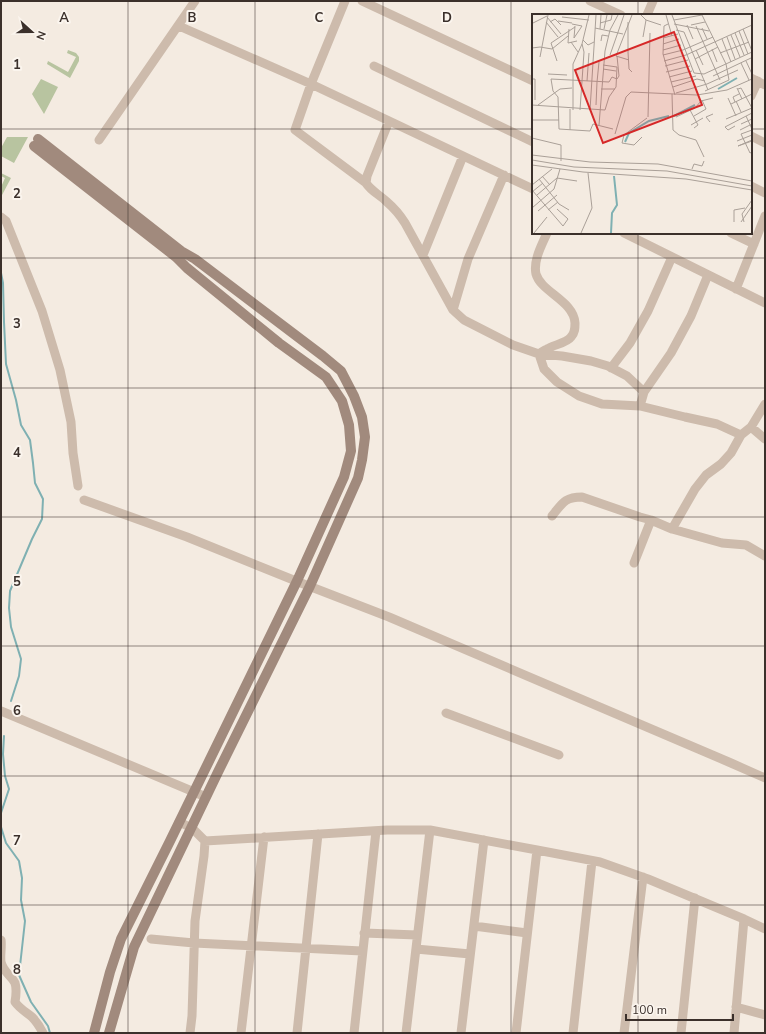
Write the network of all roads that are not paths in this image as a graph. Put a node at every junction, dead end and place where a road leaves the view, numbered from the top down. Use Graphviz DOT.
graph roads {
  1 [pos="196,1"];
  2 [pos="344,1"];
  3 [pos="362,1"];
  4 [pos="590,1"];
  5 [pos="653,1"];
  6 [pos="619,14"];
  7 [pos="647,14"];
  8 [pos="179,26"];
  9 [pos="374,66"];
  10 [pos="532,81"];
  11 [pos="758,81"];
  12 [pos="311,84"];
  13 [pos="752,94"];
  14 [pos="389,121"];
  15 [pos="752,136"];
  16 [pos="98,140"];
  17 [pos="532,142"];
  18 [pos="765,143"];
  19 [pos="463,156"];
  20 [pos="504,175"];
  21 [pos="366,183"];
  22 [pos="752,186"];
  23 [pos="532,189"];
  24 [pos="764,190"];
  25 [pos="765,216"];
  26 [pos="1,217"];
  27 [pos="547,234"];
  28 [pos="626,234"];
  29 [pos="733,234"];
  30 [pos="754,244"];
  31 [pos="423,255"];
  32 [pos="672,257"];
  33 [pos="708,275"];
  34 [pos="736,289"];
  35 [pos="765,303"];
  36 [pos="453,310"];
  37 [pos="539,354"];
  38 [pos="611,368"];
  39 [pos="644,392"];
  40 [pos="765,404"];
  41 [pos="640,406"];
  42 [pos="751,427"];
  43 [pos="741,435"];
  44 [pos="765,438"];
  45 [pos="78,486"];
  46 [pos="84,500"];
  47 [pos="552,516"];
  48 [pos="650,520"];
  49 [pos="672,529"];
  50 [pos="765,556"];
  51 [pos="634,563"];
  52 [pos="297,581"];
  53 [pos="310,586"];
  54 [pos="1,711"];
  55 [pos="446,713"];
  56 [pos="559,755"];
  57 [pos="765,778"];
  58 [pos="194,792"];
  59 [pos="206,797"];
  60 [pos="179,822"];
  61 [pos="192,828"];
  62 [pos="430,830"];
  63 [pos="376,831"];
  64 [pos="318,834"];
  65 [pos="264,837"];
  66 [pos="484,840"];
  67 [pos="205,841"];
  68 [pos="537,850"];
  69 [pos="592,861"];
  70 [pos="643,877"];
  71 [pos="695,898"];
  72 [pos="744,919"];
  73 [pos="474,926"];
  74 [pos="765,929"];
  75 [pos="364,933"];
  76 [pos="527,933"];
  77 [pos="417,935"];
  78 [pos="151,939"];
  79 [pos="1,940"];
  80 [pos="194,943"];
  81 [pos="251,946"];
  82 [pos="306,948"];
  83 [pos="416,949"];
  84 [pos="362,951"];
  85 [pos="470,954"];
  86 [pos="736,1007"];
  87 [pos="765,1015"];
  88 [pos="43,1033"];
  89 [pos="94,1033"];
  90 [pos="110,1033"];
  91 [pos="190,1033"];
  92 [pos="241,1033"];
  93 [pos="297,1033"];
  94 [pos="354,1033"];
  95 [pos="406,1033"];
  96 [pos="461,1033"];
  97 [pos="516,1033"];
  98 [pos="573,1033"];
  99 [pos="624,1033"];
  100 [pos="681,1033"];
  101 [pos="734,1033"];
  1 -- 8 [label="street"];
  2 -- 12 [label="street"];
  3 -- 10 [label="street"];
  4 -- 6 [label="street"];
  5 -- 7 [label="street"];
  8 -- 12 [label="street"];
  8 -- 16 [label="street"];
  9 -- 17 [label="street"];
  11 -- 13 [label="street"];
  12 -- 14 [label="street"];
  12 -- 21 [label="street"];
  14 -- 19 [label="street"];
  14 -- 21 [label="street"];
  15 -- 18 [label="street"];
  19 -- 20 [label="street"];
  19 -- 31 [label="street"];
  20 -- 23 [label="street"];
  20 -- 36 [label="street"];
  21 -- 31 [label="street"];
  22 -- 24 [label="street"];
  25 -- 30 [label="street"];
  26 -- 45 [label="street"];
  27 -- 37 [label="street"];
  28 -- 32 [label="street"];
  29 -- 30 [label="street"];
  30 -- 34 [label="street"];
  31 -- 36 [label="street"];
  32 -- 33 [label="street"];
  32 -- 38 [label="street"];
  33 -- 34 [label="street"];
  33 -- 39 [label="street"];
  34 -- 35 [label="street"];
  36 -- 37 [label="street"];
  37 -- 38 [label="street"];
  37 -- 41 [label="street"];
  38 -- 39 [label="street"];
  39 -- 41 [label="street"];
  40 -- 42 [label="street"];
  41 -- 43 [label="street"];
  42 -- 43 [label="street"];
  42 -- 44 [label="street"];
  43 -- 49 [label="street"];
  46 -- 52 [label="street"];
  47 -- 48 [label="street"];
  48 -- 49 [label="street"];
  48 -- 51 [label="street"];
  49 -- 50 [label="street"];
  52 -- 53 [label="street"];
  52 -- 53 [label="main road"];
  52 -- 58 [label="main road"];
  53 -- 57 [label="street"];
  53 -- 59 [label="main road"];
  54 -- 58 [label="street"];
  55 -- 56 [label="street"];
  58 -- 59 [label="street"];
  58 -- 60 [label="main road"];
  59 -- 61 [label="main road"];
  60 -- 61 [label="street"];
  60 -- 89 [label="main road"];
  61 -- 67 [label="street"];
  61 -- 90 [label="main road"];
  62 -- 63 [label="street"];
  62 -- 66 [label="street"];
  62 -- 77 [label="street"];
  63 -- 64 [label="street"];
  63 -- 75 [label="street"];
  64 -- 65 [label="street"];
  64 -- 82 [label="street"];
  65 -- 67 [label="street"];
  65 -- 81 [label="street"];
  66 -- 68 [label="street"];
  66 -- 73 [label="street"];
  67 -- 80 [label="street"];
  68 -- 69 [label="street"];
  68 -- 76 [label="street"];
  69 -- 70 [label="street"];
  69 -- 98 [label="street"];
  70 -- 71 [label="street"];
  70 -- 99 [label="street"];
  71 -- 72 [label="street"];
  71 -- 100 [label="street"];
  72 -- 74 [label="street"];
  72 -- 86 [label="street"];
  73 -- 76 [label="street"];
  73 -- 85 [label="street"];
  75 -- 77 [label="street"];
  75 -- 84 [label="street"];
  76 -- 97 [label="street"];
  77 -- 83 [label="street"];
  78 -- 80 [label="street"];
  79 -- 88 [label="street"];
  80 -- 81 [label="street"];
  80 -- 91 [label="street"];
  81 -- 82 [label="street"];
  81 -- 92 [label="street"];
  82 -- 84 [label="street"];
  82 -- 93 [label="street"];
  83 -- 85 [label="street"];
  83 -- 95 [label="street"];
  84 -- 94 [label="street"];
  85 -- 96 [label="street"];
  86 -- 87 [label="street"];
  86 -- 101 [label="street"];
}
